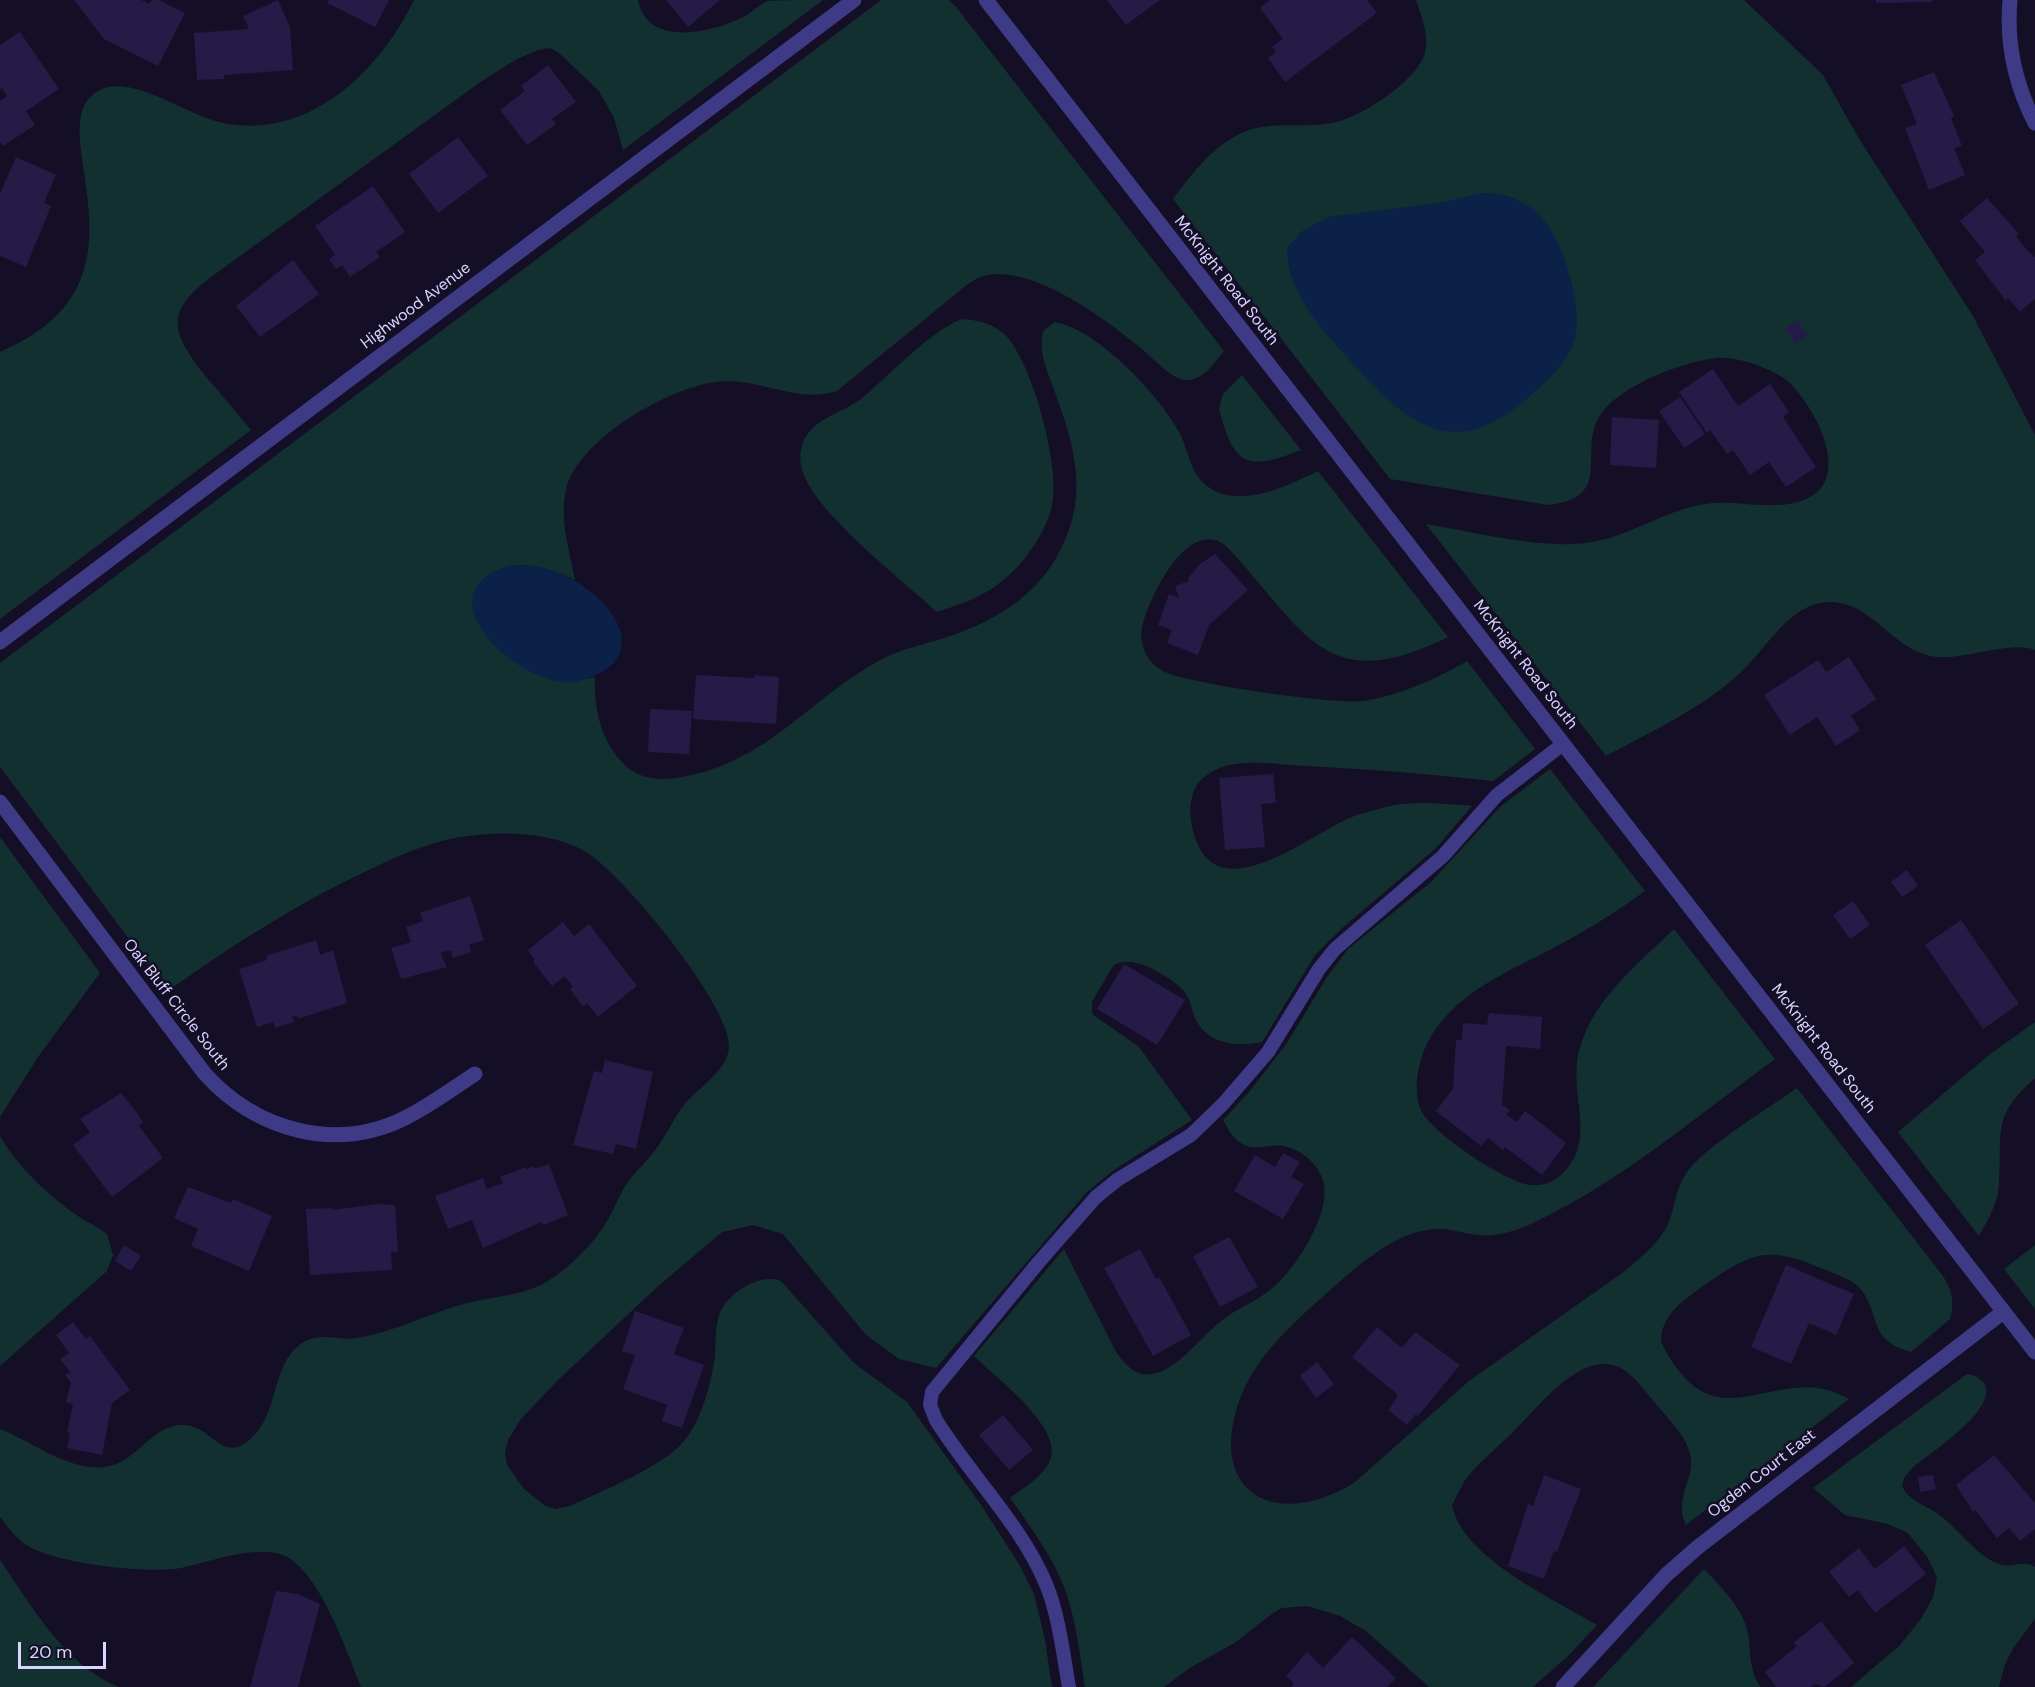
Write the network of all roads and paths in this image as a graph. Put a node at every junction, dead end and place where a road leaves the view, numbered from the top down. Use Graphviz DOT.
graph roads {
  1 [pos="854,0"];
  2 [pos="986,0"];
  3 [pos="2010,0"];
  4 [pos="2035,123"];
  5 [pos="0,642"];
  6 [pos="1563,744"];
  7 [pos="0,802"];
  8 [pos="475,1074"];
  9 [pos="2003,1312"];
  10 [pos="2035,1352"];
  11 [pos="1069,1687"];
  12 [pos="1563,1687"];
  1 -- 5 [label="street, Highwood Avenue"];
  2 -- 6 [label="street, McKnight Road South"];
  3 -- 4 [label="street"];
  6 -- 9 [label="street, McKnight Road South"];
  6 -- 11 [label="lane"];
  7 -- 8 [label="street, Oak Bluff Circle South"];
  9 -- 10 [label="street, McKnight Road South"];
  9 -- 12 [label="street, Ogden Court East"];
}
